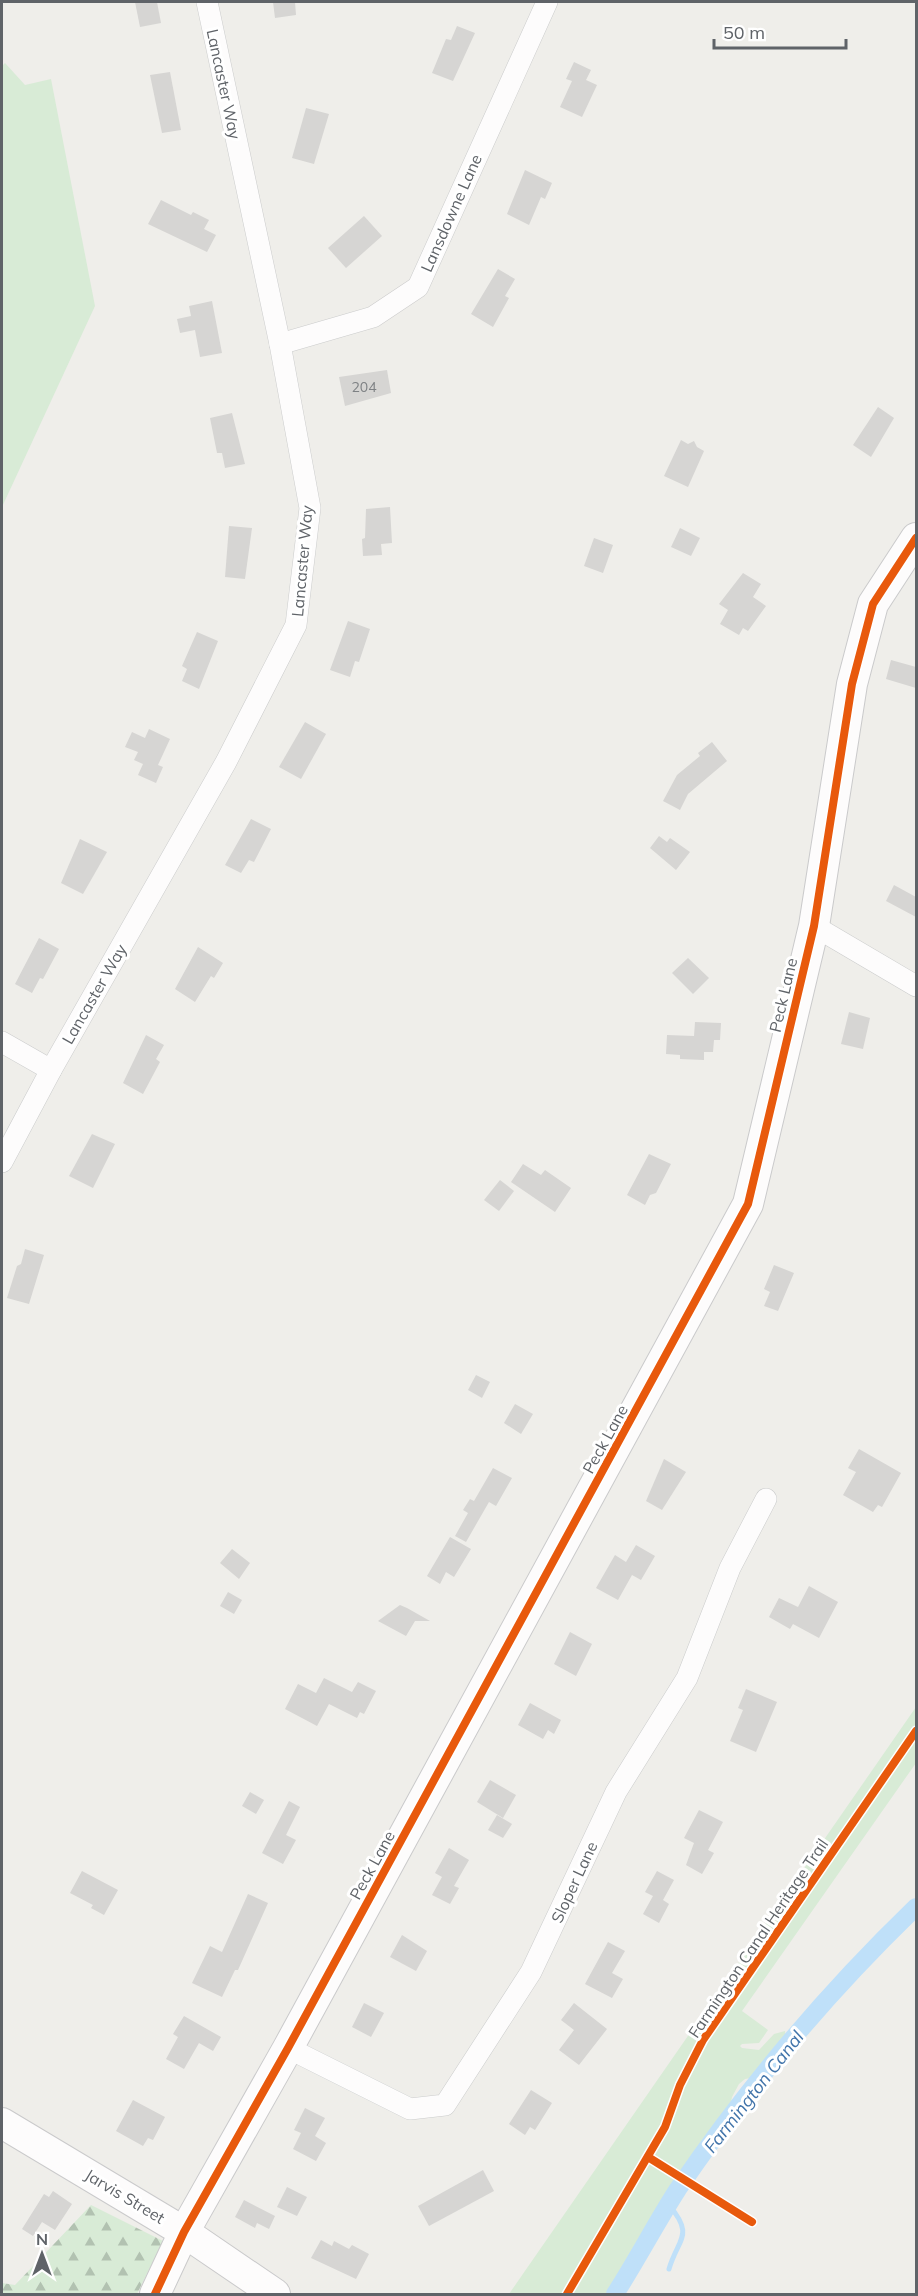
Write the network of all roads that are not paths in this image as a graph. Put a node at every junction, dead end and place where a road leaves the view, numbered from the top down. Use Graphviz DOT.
graph roads {
  1 [pos="207,2"];
  2 [pos="547,2"];
  3 [pos="280,344"];
  4 [pos="916,538"];
  5 [pos="814,926"];
  6 [pos="916,986"];
  7 [pos="2,1042"];
  8 [pos="51,1070"];
  9 [pos="2,1162"];
  10 [pos="766,1499"];
  11 [pos="288,2048"];
  12 [pos="2,2123"];
  13 [pos="184,2232"];
  14 [pos="155,2295"];
  15 [pos="275,2295"];
  1 -- 3 [label="street, Lancaster Way"];
  2 -- 3 [label="street, Lansdowne Lane"];
  3 -- 8 [label="street, Lancaster Way"];
  4 -- 5 [label="street, Peck Lane"];
  5 -- 6 [label="street"];
  5 -- 11 [label="street, Peck Lane"];
  7 -- 8 [label="street"];
  8 -- 9 [label="street, Lancaster Way"];
  10 -- 11 [label="street, Sloper Lane"];
  11 -- 13 [label="street, Peck Lane"];
  12 -- 13 [label="street, Jarvis Street"];
  13 -- 14 [label="street, Peck Lane"];
  13 -- 15 [label="street, Jarvis Street"];
}
